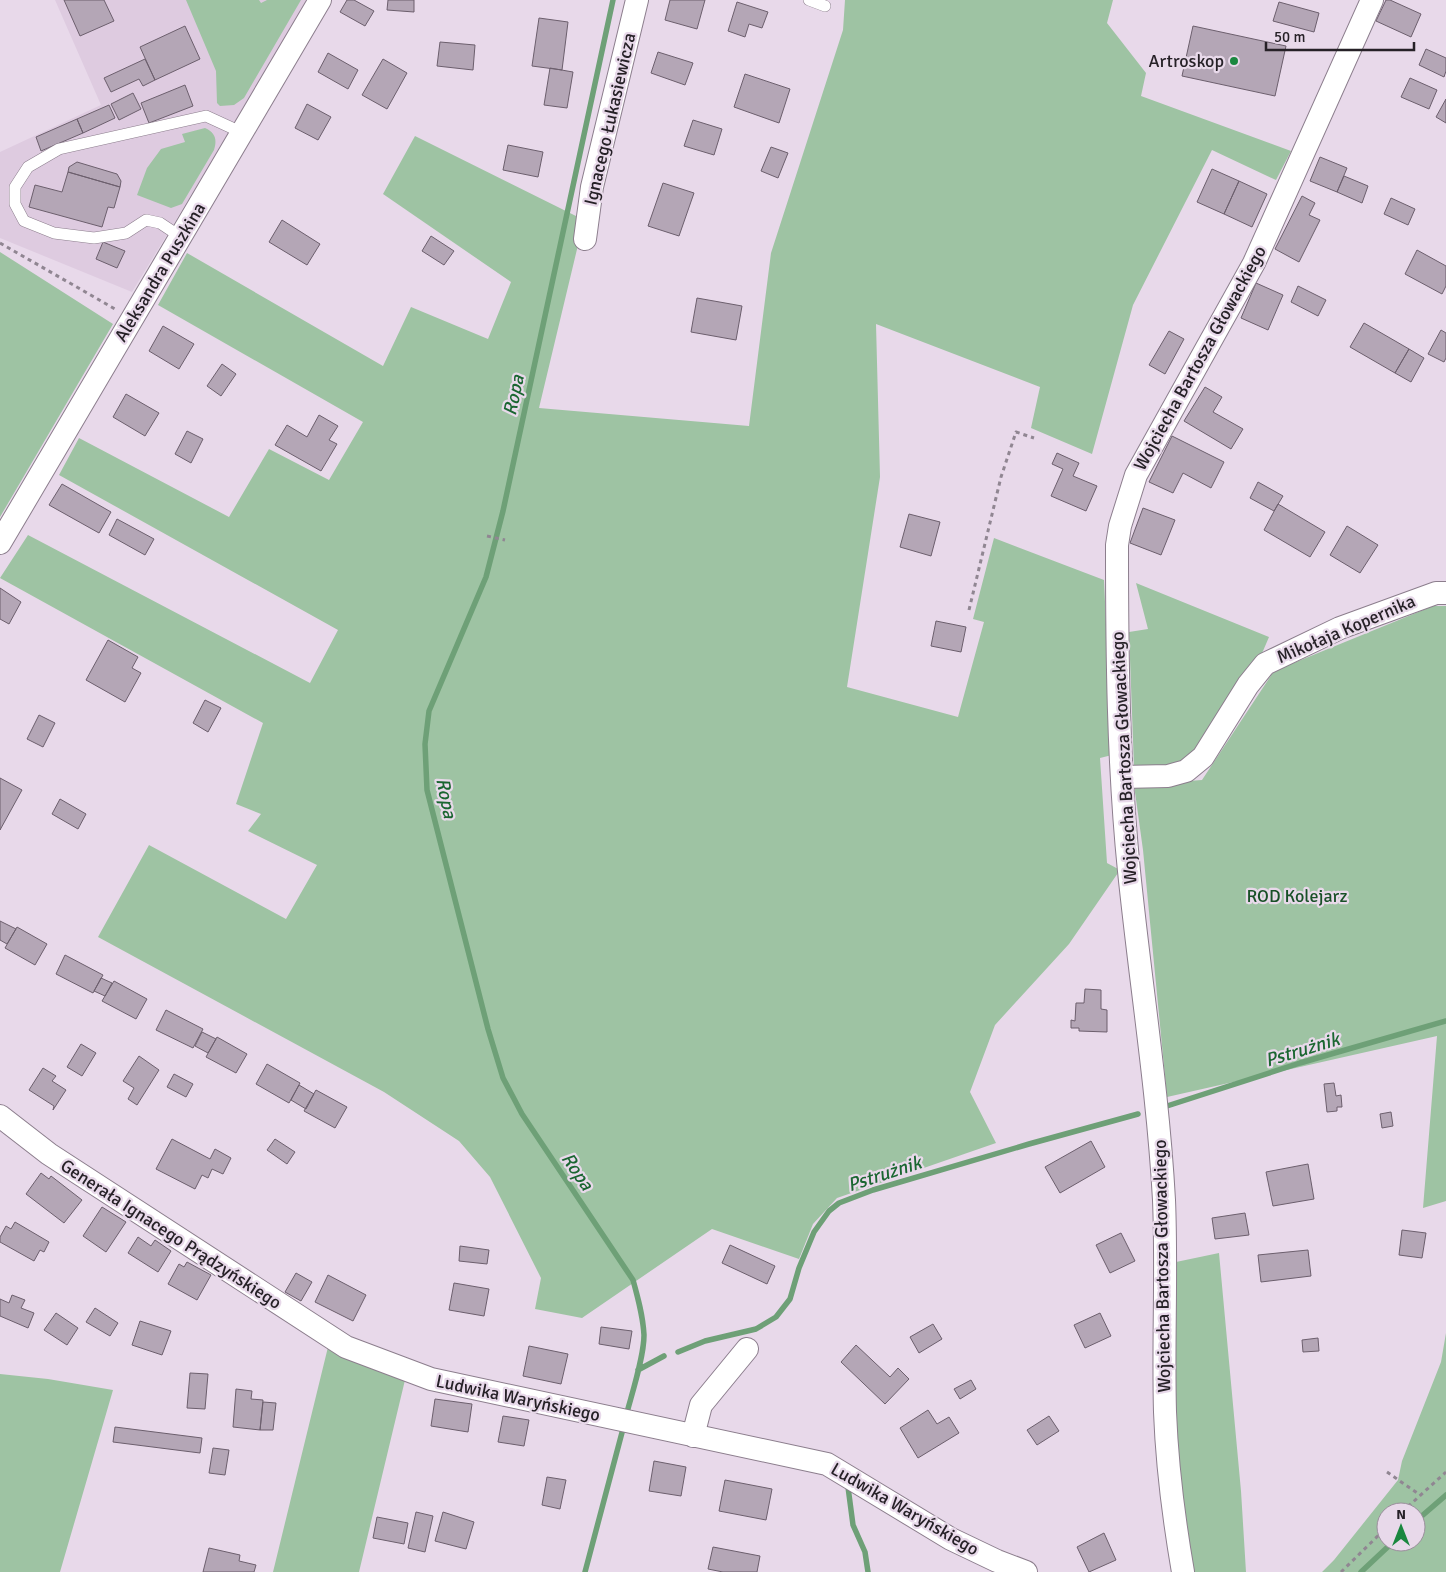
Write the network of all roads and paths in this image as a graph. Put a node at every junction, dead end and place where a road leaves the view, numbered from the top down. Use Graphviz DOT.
graph roads {
  1 [pos="320,0"];
  2 [pos="637,0"];
  3 [pos="809,0"];
  4 [pos="1372,0"];
  5 [pos="825,6"];
  6 [pos="243,133"];
  7 [pos="181,237"];
  8 [pos="585,239"];
  9 [pos="0,243"];
  10 [pos="133,319"];
  11 [pos="1034,438"];
  12 [pos="488,536"];
  13 [pos="505,540"];
  14 [pos="0,543"];
  15 [pos="1446,593"];
  16 [pos="969,610"];
  17 [pos="1122,777"];
  18 [pos="0,1116"];
  19 [pos="346,1347"];
  20 [pos="747,1349"];
  21 [pos="693,1436"];
  22 [pos="1387,1472"];
  23 [pos="1446,1472"];
  24 [pos="1420,1495"];
  25 [pos="1413,1502"];
  26 [pos="1376,1538"];
  27 [pos="1026,1572"];
  28 [pos="1183,1572"];
  29 [pos="1342,1572"];
  1 -- 6 [label="street, Aleksandra Puszkina"];
  2 -- 8 [label="street, Ignacego Łukasiewicza"];
  3 -- 5 [label="lane"];
  4 -- 17 [label="street, Wojciecha Bartosza Głowackiego"];
  6 -- 7 [label="street, Aleksandra Puszkina"];
  6 -- 7 [label="lane"];
  7 -- 10 [label="street, Aleksandra Puszkina"];
  9 -- 10 [label="path"];
  10 -- 14 [label="street, Aleksandra Puszkina"];
  11 -- 16 [label="path"];
  12 -- 13 [label="path"];
  15 -- 17 [label="street, Mikołaja Kopernika"];
  17 -- 28 [label="street, Wojciecha Bartosza Głowackiego"];
  18 -- 19 [label="street, Generała Ignacego Prądzyńskiego"];
  19 -- 21 [label="street, Ludwika Waryńskiego"];
  20 -- 21 [label="street"];
  21 -- 27 [label="street, Ludwika Waryńskiego"];
  22 -- 24 [label="path"];
  23 -- 24 [label="path"];
  24 -- 25 [label="path"];
  26 -- 29 [label="path"];
}
